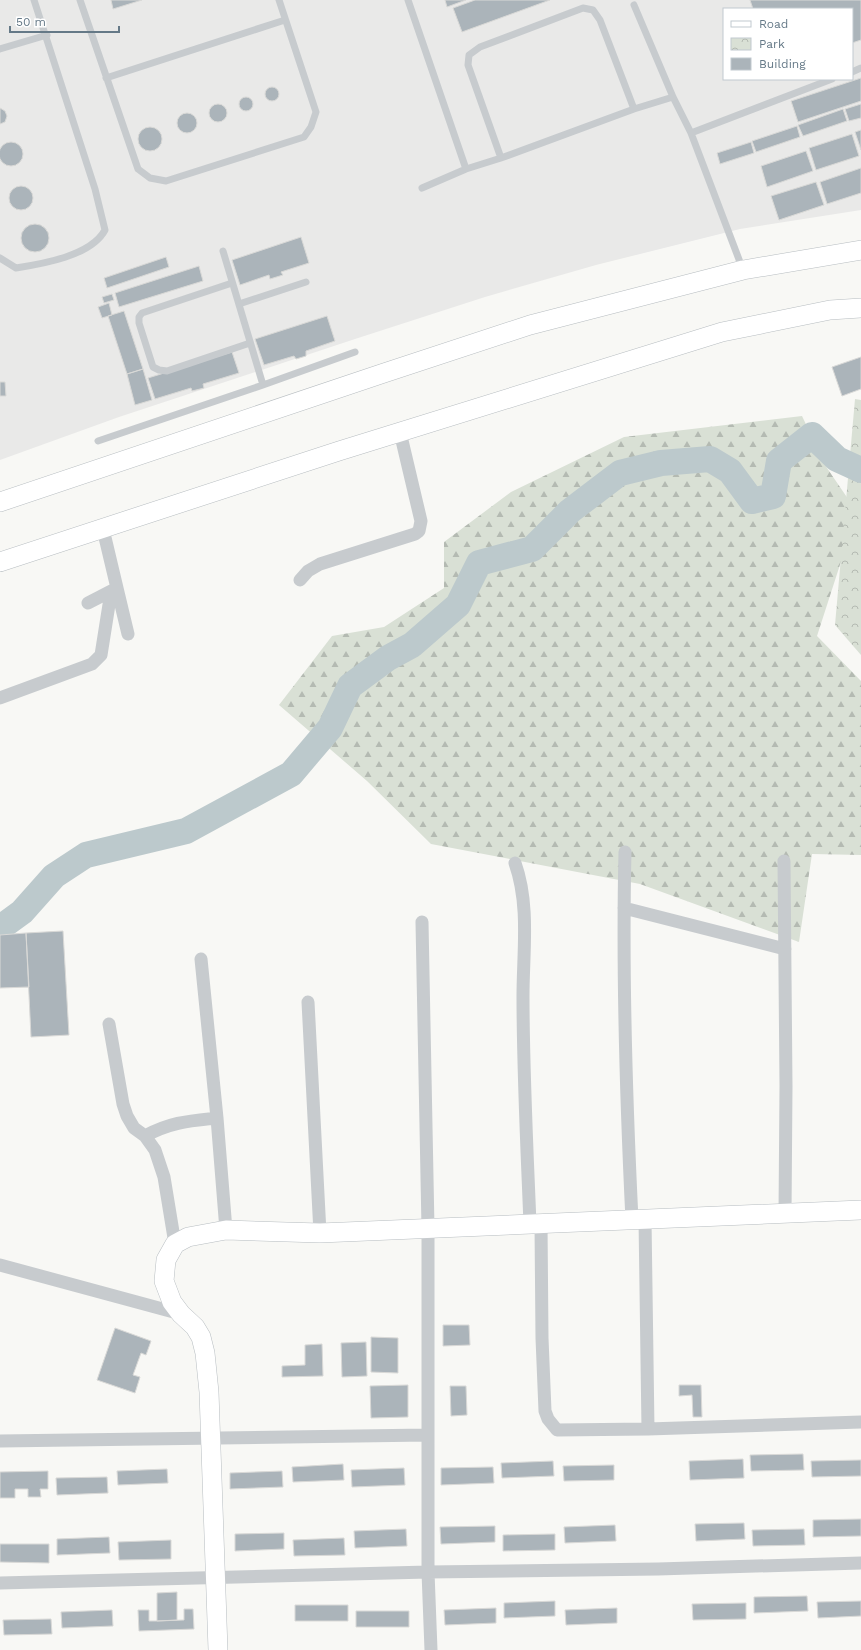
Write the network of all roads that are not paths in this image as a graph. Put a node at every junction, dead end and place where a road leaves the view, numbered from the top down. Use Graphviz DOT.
graph roads {
  1 [pos="34,0"];
  2 [pos="80,0"];
  3 [pos="279,0"];
  4 [pos="408,0"];
  5 [pos="634,4"];
  6 [pos="285,20"];
  7 [pos="47,35"];
  8 [pos="0,49"];
  9 [pos="106,78"];
  10 [pos="829,80"];
  11 [pos="673,97"];
  12 [pos="634,109"];
  13 [pos="691,133"];
  14 [pos="501,158"];
  15 [pos="466,169"];
  16 [pos="422,188"];
  17 [pos="861,250"];
  18 [pos="223,251"];
  19 [pos="0,258"];
  20 [pos="743,270"];
  21 [pos="306,282"];
  22 [pos="232,283"];
  23 [pos="239,304"];
  24 [pos="861,308"];
  25 [pos="250,343"];
  26 [pos="355,352"];
  27 [pos="263,386"];
  28 [pos="400,432"];
  29 [pos="98,441"];
  30 [pos="0,502"];
  31 [pos="103,529"];
  32 [pos="0,562"];
  33 [pos="300,580"];
  34 [pos="114,590"];
  35 [pos="88,603"];
  36 [pos="128,634"];
  37 [pos="0,698"];
  38 [pos="625,852"];
  39 [pos="784,860"];
  40 [pos="514,863"];
  41 [pos="624,908"];
  42 [pos="422,922"];
  43 [pos="785,949"];
  44 [pos="201,959"];
  45 [pos="308,1002"];
  46 [pos="108,1024"];
  47 [pos="217,1118"];
  48 [pos="146,1136"];
  49 [pos="861,1210"];
  50 [pos="785,1214"];
  51 [pos="638,1220"];
  52 [pos="535,1224"];
  53 [pos="428,1228"];
  54 [pos="226,1230"];
  55 [pos="320,1233"];
  56 [pos="175,1244"];
  57 [pos="0,1265"];
  58 [pos="181,1314"];
  59 [pos="861,1422"];
  60 [pos="648,1429"];
  61 [pos="427,1435"];
  62 [pos="210,1438"];
  63 [pos="0,1441"];
  64 [pos="861,1563"];
  65 [pos="428,1572"];
  66 [pos="214,1579"];
  67 [pos="0,1584"];
  68 [pos="218,1650"];
  69 [pos="431,1650"];
  1 -- 7 [label="lane"];
  2 -- 9 [label="lane"];
  3 -- 6 [label="lane"];
  4 -- 15 [label="lane"];
  5 -- 11 [label="lane"];
  6 -- 9 [label="lane"];
  6 -- 9 [label="lane"];
  7 -- 8 [label="lane"];
  7 -- 19 [label="lane"];
  10 -- 13 [label="lane"];
  11 -- 12 [label="lane"];
  11 -- 13 [label="lane"];
  12 -- 14 [label="lane"];
  12 -- 14 [label="lane"];
  13 -- 20 [label="lane"];
  14 -- 15 [label="lane"];
  15 -- 16 [label="lane"];
  17 -- 20 [label="main road"];
  18 -- 22 [label="lane"];
  20 -- 30 [label="main road"];
  21 -- 23 [label="lane"];
  22 -- 23 [label="lane"];
  22 -- 25 [label="lane"];
  23 -- 25 [label="lane"];
  24 -- 28 [label="main road"];
  25 -- 27 [label="lane"];
  26 -- 27 [label="lane"];
  27 -- 29 [label="lane"];
  28 -- 31 [label="main road"];
  28 -- 33 [label="street"];
  31 -- 32 [label="main road"];
  31 -- 34 [label="street"];
  34 -- 35 [label="street"];
  34 -- 36 [label="street"];
  34 -- 37 [label="street"];
  38 -- 41 [label="street"];
  39 -- 43 [label="street"];
  40 -- 52 [label="street"];
  41 -- 43 [label="street"];
  41 -- 51 [label="street"];
  42 -- 53 [label="street"];
  43 -- 50 [label="street"];
  44 -- 47 [label="street"];
  45 -- 55 [label="street"];
  46 -- 48 [label="street"];
  47 -- 48 [label="street"];
  47 -- 54 [label="street"];
  48 -- 56 [label="street"];
  49 -- 50 [label="main road"];
  50 -- 51 [label="main road"];
  51 -- 52 [label="main road"];
  51 -- 60 [label="street"];
  52 -- 53 [label="main road"];
  52 -- 60 [label="street"];
  53 -- 55 [label="main road"];
  53 -- 61 [label="street"];
  54 -- 55 [label="main road"];
  54 -- 56 [label="main road"];
  56 -- 58 [label="main road"];
  57 -- 58 [label="street"];
  58 -- 62 [label="main road"];
  59 -- 60 [label="street"];
  61 -- 62 [label="street"];
  61 -- 65 [label="street"];
  62 -- 63 [label="street"];
  62 -- 66 [label="main road"];
  64 -- 65 [label="street"];
  65 -- 66 [label="street"];
  65 -- 69 [label="street"];
  66 -- 67 [label="street"];
  66 -- 68 [label="main road"];
}
